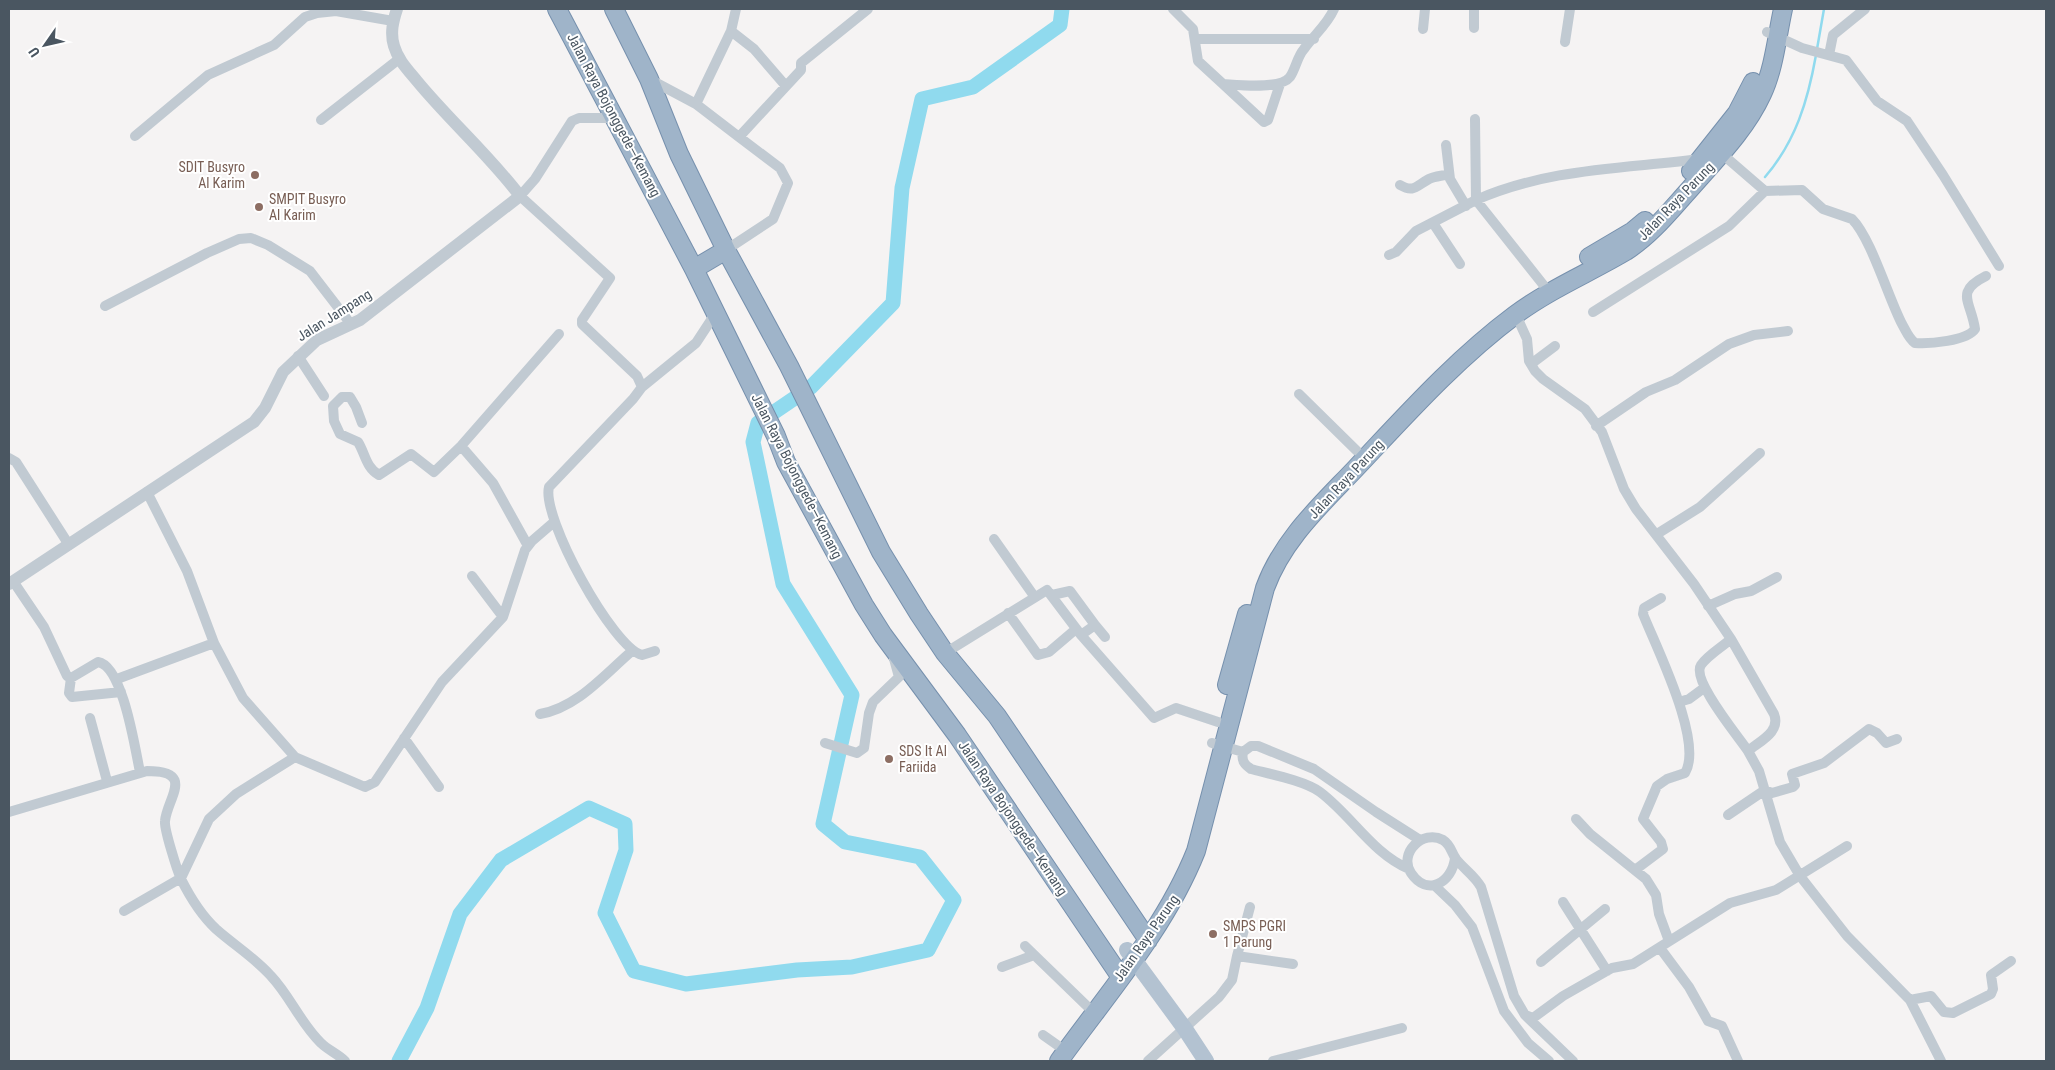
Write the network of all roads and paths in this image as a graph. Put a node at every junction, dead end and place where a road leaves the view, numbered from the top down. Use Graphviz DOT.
graph roads {
  1 [pos="352,9"];
  2 [pos="557,9"];
  3 [pos="614,9"];
  4 [pos="736,9"];
  5 [pos="868,9"];
  6 [pos="1173,9"];
  7 [pos="1334,9"];
  8 [pos="1425,9"];
  9 [pos="1474,9"];
  10 [pos="1570,9"];
  11 [pos="1771,9"];
  12 [pos="1783,9"];
  13 [pos="1865,9"];
  14 [pos="395,15"];
  15 [pos="363,16"];
  16 [pos="1474,28"];
  17 [pos="1423,29"];
  18 [pos="731,31"];
  19 [pos="1772,35"];
  20 [pos="1195,39"];
  21 [pos="1314,39"];
  22 [pos="1564,42"];
  23 [pos="1820,53"];
  24 [pos="400,59"];
  25 [pos="649,79"];
  26 [pos="1223,84"];
  27 [pos="1280,84"];
  28 [pos="785,85"];
  29 [pos="696,104"];
  30 [pos="607,118"];
  31 [pos="1475,119"];
  32 [pos="321,120"];
  33 [pos="135,136"];
  34 [pos="739,137"];
  35 [pos="1446,145"];
  36 [pos="1721,153"];
  37 [pos="1700,160"];
  38 [pos="1449,174"];
  39 [pos="1400,185"];
  40 [pos="1765,191"];
  41 [pos="520,196"];
  42 [pos="1476,200"];
  43 [pos="1466,206"];
  44 [pos="1433,223"];
  45 [pos="726,250"];
  46 [pos="1389,255"];
  47 [pos="1460,264"];
  48 [pos="1999,266"];
  49 [pos="694,270"];
  50 [pos="1986,276"];
  51 [pos="1546,287"];
  52 [pos="105,306"];
  53 [pos="1593,312"];
  54 [pos="715,314"];
  55 [pos="1516,315"];
  56 [pos="350,323"];
  57 [pos="1788,332"];
  58 [pos="559,334"];
  59 [pos="1960,338"];
  60 [pos="1555,346"];
  61 [pos="1966,349"];
  62 [pos="298,356"];
  63 [pos="1530,362"];
  64 [pos="642,387"];
  65 [pos="1299,394"];
  66 [pos="324,396"];
  67 [pos="362,423"];
  68 [pos="1596,426"];
  69 [pos="461,446"];
  70 [pos="1357,451"];
  71 [pos="1760,453"];
  72 [pos="9,458"];
  73 [pos="147,492"];
  74 [pos="554,522"];
  75 [pos="1657,534"];
  76 [pos="994,539"];
  77 [pos="70,545"];
  78 [pos="528,546"];
  79 [pos="472,576"];
  80 [pos="1777,577"];
  81 [pos="11,583"];
  82 [pos="1052,594"];
  83 [pos="1034,596"];
  84 [pos="1661,598"];
  85 [pos="1708,606"];
  86 [pos="1008,612"];
  87 [pos="503,617"];
  88 [pos="1095,625"];
  89 [pos="1079,632"];
  90 [pos="1105,637"];
  91 [pos="1730,639"];
  92 [pos="214,643"];
  93 [pos="632,651"];
  94 [pos="654,651"];
  95 [pos="946,653"];
  96 [pos="898,654"];
  97 [pos="71,678"];
  98 [pos="117,679"];
  99 [pos="1704,688"];
  100 [pos="121,692"];
  101 [pos="1679,702"];
  102 [pos="540,714"];
  103 [pos="90,718"];
  104 [pos="1218,722"];
  105 [pos="404,738"];
  106 [pos="1898,740"];
  107 [pos="825,743"];
  108 [pos="1217,744"];
  109 [pos="1748,751"];
  110 [pos="1242,755"];
  111 [pos="295,757"];
  112 [pos="1314,769"];
  113 [pos="140,772"];
  114 [pos="107,781"];
  115 [pos="1308,785"];
  116 [pos="440,787"];
  117 [pos="1765,790"];
  118 [pos="9,812"];
  119 [pos="1728,815"];
  120 [pos="1576,819"];
  121 [pos="1420,840"];
  122 [pos="1848,846"];
  123 [pos="1455,858"];
  124 [pos="1409,869"];
  125 [pos="1635,870"];
  126 [pos="1800,876"];
  127 [pos="181,878"];
  128 [pos="1434,885"];
  129 [pos="1562,902"];
  130 [pos="1250,907"];
  131 [pos="1605,909"];
  132 [pos="124,911"];
  133 [pos="1581,930"];
  134 [pos="1145,934"];
  135 [pos="1669,941"];
  136 [pos="1025,946"];
  137 [pos="1660,948"];
  138 [pos="1130,954"];
  139 [pos="1034,955"];
  140 [pos="1237,956"];
  141 [pos="2011,961"];
  142 [pos="1541,962"];
  143 [pos="1293,964"];
  144 [pos="1002,967"];
  145 [pos="1607,971"];
  146 [pos="1117,972"];
  147 [pos="1910,1000"];
  148 [pos="1088,1007"];
  149 [pos="1525,1015"];
  150 [pos="1184,1026"];
  151 [pos="1402,1028"];
  152 [pos="1043,1035"];
  153 [pos="1059,1054"];
  154 [pos="345,1061"];
  155 [pos="1048,1061"];
  156 [pos="1148,1061"];
  157 [pos="1206,1061"];
  158 [pos="1273,1061"];
  159 [pos="1549,1061"];
  160 [pos="1573,1061"];
  161 [pos="1738,1061"];
  162 [pos="1941,1061"];
  1 -- 15 [label="street"];
  2 -- 49 [label="highway, Jalan Raya Bojonggede—Kemang"];
  3 -- 25 [label="highway"];
  4 -- 18 [label="street"];
  5 -- 28 [label="street"];
  6 -- 20 [label="street"];
  7 -- 21 [label="street"];
  8 -- 17 [label="street"];
  9 -- 16 [label="street"];
  10 -- 22 [label="street"];
  11 -- 19 [label="highway, Jalan Raya Parung"];
  12 -- 19 [label="highway, Jalan Raya Parung"];
  13 -- 23 [label="street"];
  14 -- 15 [label="street"];
  14 -- 24 [label="street"];
  15 -- 33 [label="street"];
  18 -- 28 [label="street"];
  18 -- 29 [label="street"];
  19 -- 23 [label="street"];
  19 -- 36 [label="highway, Jalan Raya Parung"];
  19 -- 37 [label="highway, Jalan Raya Parung"];
  20 -- 21 [label="street"];
  20 -- 26 [label="street"];
  21 -- 27 [label="street"];
  23 -- 48 [label="street"];
  24 -- 32 [label="street"];
  24 -- 41 [label="street"];
  25 -- 29 [label="street"];
  25 -- 45 [label="highway"];
  26 -- 27 [label="street"];
  26 -- 27 [label="street"];
  28 -- 34 [label="street"];
  29 -- 34 [label="street"];
  30 -- 41 [label="street"];
  31 -- 42 [label="street"];
  34 -- 45 [label="street"];
  35 -- 38 [label="street"];
  36 -- 40 [label="street"];
  36 -- 51 [label="highway, Jalan Raya Parung"];
  37 -- 42 [label="street"];
  37 -- 51 [label="highway, Jalan Raya Parung"];
  38 -- 39 [label="street"];
  38 -- 43 [label="street"];
  40 -- 53 [label="street"];
  40 -- 59 [label="street"];
  41 -- 56 [label="street, Jalan Jampang"];
  41 -- 64 [label="street"];
  42 -- 43 [label="street"];
  42 -- 51 [label="street"];
  43 -- 44 [label="street"];
  44 -- 46 [label="street"];
  44 -- 47 [label="street"];
  45 -- 49 [label="highway"];
  45 -- 95 [label="highway"];
  49 -- 54 [label="highway, Jalan Raya Bojonggede—Kemang"];
  50 -- 59 [label="street"];
  51 -- 55 [label="highway, Jalan Raya Parung"];
  51 -- 70 [label="highway, Jalan Raya Parung"];
  52 -- 56 [label="street"];
  54 -- 64 [label="street"];
  54 -- 96 [label="highway, Jalan Raya Bojonggede—Kemang"];
  55 -- 63 [label="street"];
  55 -- 108 [label="highway, Jalan Raya Parung"];
  56 -- 62 [label="street, Jalan Jampang"];
  57 -- 68 [label="street"];
  58 -- 69 [label="street"];
  59 -- 61 [label="street"];
  60 -- 63 [label="street"];
  62 -- 66 [label="street"];
  62 -- 73 [label="street, Jalan Jampang"];
  63 -- 68 [label="street"];
  64 -- 74 [label="street"];
  65 -- 70 [label="street"];
  67 -- 69 [label="street"];
  68 -- 75 [label="street"];
  69 -- 78 [label="street"];
  70 -- 104 [label="highway, Jalan Raya Parung"];
  71 -- 75 [label="street"];
  72 -- 77 [label="street"];
  73 -- 77 [label="street, Jalan Jampang"];
  73 -- 92 [label="street"];
  74 -- 78 [label="street"];
  74 -- 93 [label="street"];
  75 -- 85 [label="street"];
  76 -- 83 [label="street"];
  77 -- 81 [label="street, Jalan Jampang"];
  78 -- 87 [label="street"];
  79 -- 87 [label="street"];
  80 -- 85 [label="street"];
  81 -- 97 [label="street"];
  82 -- 83 [label="street"];
  82 -- 88 [label="street"];
  82 -- 89 [label="street"];
  83 -- 86 [label="street"];
  84 -- 101 [label="street"];
  85 -- 91 [label="street"];
  86 -- 89 [label="street"];
  86 -- 95 [label="street"];
  87 -- 105 [label="street"];
  88 -- 89 [label="street"];
  88 -- 90 [label="street"];
  89 -- 104 [label="street"];
  91 -- 99 [label="street"];
  91 -- 109 [label="street"];
  92 -- 98 [label="street"];
  92 -- 111 [label="street"];
  93 -- 94 [label="street"];
  93 -- 102 [label="street"];
  95 -- 134 [label="highway"];
  96 -- 107 [label="street"];
  96 -- 146 [label="highway, Jalan Raya Bojonggede—Kemang"];
  97 -- 98 [label="street"];
  97 -- 100 [label="street"];
  98 -- 100 [label="street"];
  99 -- 101 [label="street"];
  99 -- 109 [label="street"];
  100 -- 113 [label="street"];
  101 -- 125 [label="street"];
  103 -- 114 [label="street"];
  104 -- 108 [label="highway, Jalan Raya Parung"];
  105 -- 111 [label="street"];
  105 -- 116 [label="street"];
  106 -- 117 [label="street"];
  108 -- 110 [label="street"];
  108 -- 134 [label="highway, Jalan Raya Parung"];
  109 -- 117 [label="street"];
  110 -- 112 [label="street"];
  110 -- 115 [label="street"];
  111 -- 127 [label="street"];
  112 -- 115 [label="street"];
  112 -- 121 [label="street"];
  113 -- 114 [label="street"];
  113 -- 127 [label="street"];
  114 -- 118 [label="street"];
  115 -- 124 [label="street"];
  117 -- 119 [label="street"];
  117 -- 126 [label="street"];
  120 -- 125 [label="street"];
  121 -- 123 [label="street"];
  121 -- 124 [label="street"];
  122 -- 126 [label="street"];
  123 -- 128 [label="street"];
  123 -- 149 [label="street"];
  124 -- 128 [label="street"];
  125 -- 135 [label="street"];
  126 -- 135 [label="street"];
  126 -- 147 [label="street"];
  127 -- 132 [label="street"];
  127 -- 154 [label="street"];
  128 -- 159 [label="street"];
  129 -- 133 [label="street"];
  130 -- 140 [label="street"];
  131 -- 133 [label="street"];
  133 -- 142 [label="street"];
  133 -- 145 [label="street"];
  134 -- 138 [label="highway, Jalan Raya Parung"];
  135 -- 137 [label="street"];
  136 -- 139 [label="street"];
  137 -- 145 [label="street"];
  137 -- 161 [label="street"];
  138 -- 146 [label="highway, Jalan Raya Parung"];
  138 -- 150 [label="main road"];
  139 -- 144 [label="street"];
  139 -- 148 [label="street"];
  140 -- 143 [label="street"];
  140 -- 150 [label="street"];
  141 -- 147 [label="street"];
  145 -- 149 [label="street"];
  146 -- 148 [label="highway, Jalan Raya Parung"];
  146 -- 153 [label="highway, Jalan Raya Parung"];
  147 -- 162 [label="street"];
  148 -- 153 [label="highway, Jalan Raya Parung"];
  149 -- 160 [label="street"];
  150 -- 156 [label="street"];
  150 -- 157 [label="main road"];
  151 -- 158 [label="street"];
  152 -- 153 [label="street"];
  153 -- 155 [label="highway, Jalan Raya Parung"];
}
